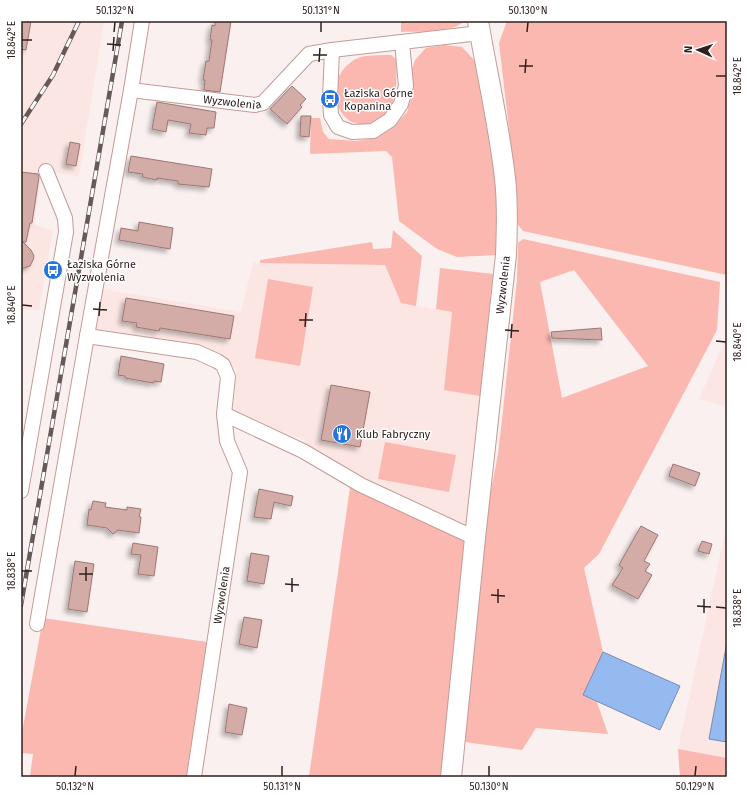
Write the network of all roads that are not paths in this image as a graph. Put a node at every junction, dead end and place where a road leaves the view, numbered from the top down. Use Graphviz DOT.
graph roads {
  1 [pos="142,21"];
  2 [pos="479,27"];
  3 [pos="402,42"];
  4 [pos="332,50"];
  5 [pos="131,90"];
  6 [pos="46,171"];
  7 [pos="87,336"];
  8 [pos="224,414"];
  9 [pos="21,491"];
  10 [pos="475,538"];
  11 [pos="38,624"];
  12 [pos="194,777"];
  13 [pos="452,777"];
  1 -- 5 [label="street"];
  2 -- 3 [label="street, Wyzwolenia"];
  2 -- 10 [label="street, Wyzwolenia"];
  3 -- 4 [label="street, Wyzwolenia"];
  3 -- 4 [label="street"];
  4 -- 5 [label="street, Wyzwolenia"];
  5 -- 7 [label="street"];
  6 -- 9 [label="street"];
  7 -- 8 [label="street, Wyzwolenia"];
  7 -- 11 [label="street"];
  8 -- 10 [label="street"];
  8 -- 12 [label="street, Wyzwolenia"];
  10 -- 13 [label="street, Wyzwolenia"];
}
